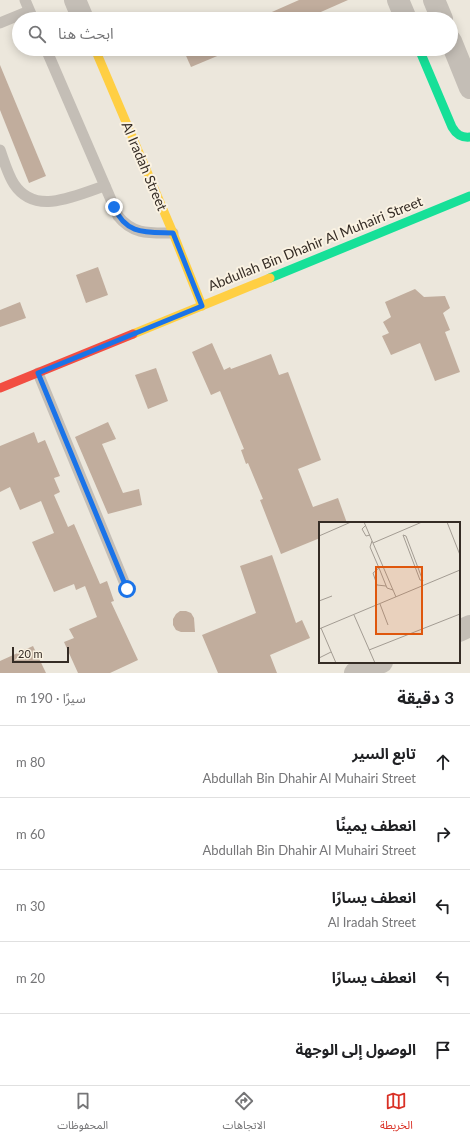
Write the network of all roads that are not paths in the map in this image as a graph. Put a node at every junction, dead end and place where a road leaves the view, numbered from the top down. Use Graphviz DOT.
graph roads {
  1 [pos="25,0"];
  2 [pos="75,0"];
  3 [pos="398,0"];
  4 [pos="434,0"];
  5 [pos="30,12"];
  6 [pos="80,12"];
  7 [pos="403,12"];
  8 [pos="439,12"];
  9 [pos="12,20"];
  10 [pos="0,23"];
  11 [pos="49,56"];
  12 [pos="98,56"];
  13 [pos="422,56"];
  14 [pos="457,56"];
  15 [pos="470,88"];
  16 [pos="470,137"];
  17 [pos="0,150"];
  18 [pos="105,186"];
  19 [pos="470,196"];
  20 [pos="173,233"];
  21 [pos="202,306"];
  22 [pos="38,373"];
  23 [pos="0,388"];
  24 [pos="127,589"];
  25 [pos="470,626"];
  26 [pos="460,631"];
  27 [pos="380,663"];
  28 [pos="355,673"];
  1 -- 5 [label="lane"];
  2 -- 6 [label="street"];
  3 -- 7 [label="street"];
  4 -- 8 [label="street"];
  9 -- 10 [label="lane"];
  11 -- 18 [label="lane"];
  12 -- 20 [label="street, Al Iradah Street"];
  13 -- 16 [label="street"];
  14 -- 15 [label="street"];
  17 -- 18 [label="lane"];
  18 -- 20 [label="lane"];
  19 -- 21 [label="street, Abdullah Bin Dhahir Al Muhairi Street"];
  20 -- 21 [label="street, Al Iradah Street"];
  21 -- 22 [label="street, Abdullah Bin Dhahir Al Muhairi Street"];
  22 -- 23 [label="street, Abdullah Bin Dhahir Al Muhairi Street"];
  22 -- 24 [label="lane"];
  25 -- 26 [label="street"];
  27 -- 28 [label="street"];
}
